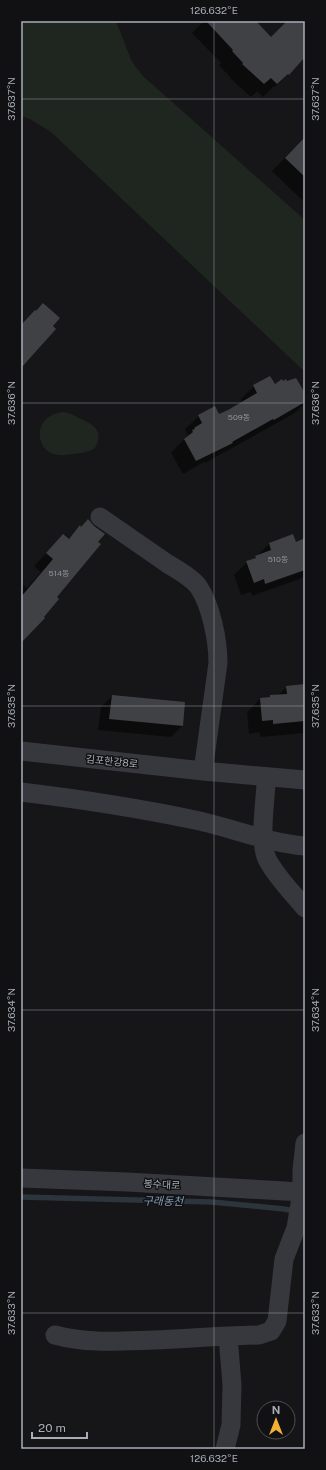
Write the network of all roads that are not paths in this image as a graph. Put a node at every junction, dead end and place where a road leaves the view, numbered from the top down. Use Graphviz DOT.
graph roads {
  1 [pos="100,517"];
  2 [pos="21,751"];
  3 [pos="203,771"];
  4 [pos="305,780"];
  5 [pos="266,784"];
  6 [pos="305,789"];
  7 [pos="21,792"];
  8 [pos="263,838"];
  9 [pos="305,846"];
  10 [pos="305,908"];
  11 [pos="305,1143"];
  12 [pos="21,1178"];
  13 [pos="304,1192"];
  14 [pos="55,1334"];
  15 [pos="228,1336"];
  16 [pos="225,1449"];
  1 -- 3 [label="street"];
  2 -- 3 [label="street, 김포한강8로"];
  3 -- 4 [label="street, 김포한강8로"];
  3 -- 5 [label="street, 김포한강8로"];
  5 -- 6 [label="street, 김포한강8로"];
  5 -- 8 [label="street"];
  7 -- 8 [label="street"];
  8 -- 9 [label="street"];
  8 -- 10 [label="street"];
  11 -- 13 [label="street"];
  12 -- 13 [label="street, 봉수대로"];
  13 -- 15 [label="street"];
  14 -- 15 [label="street"];
  15 -- 16 [label="street"];
}
